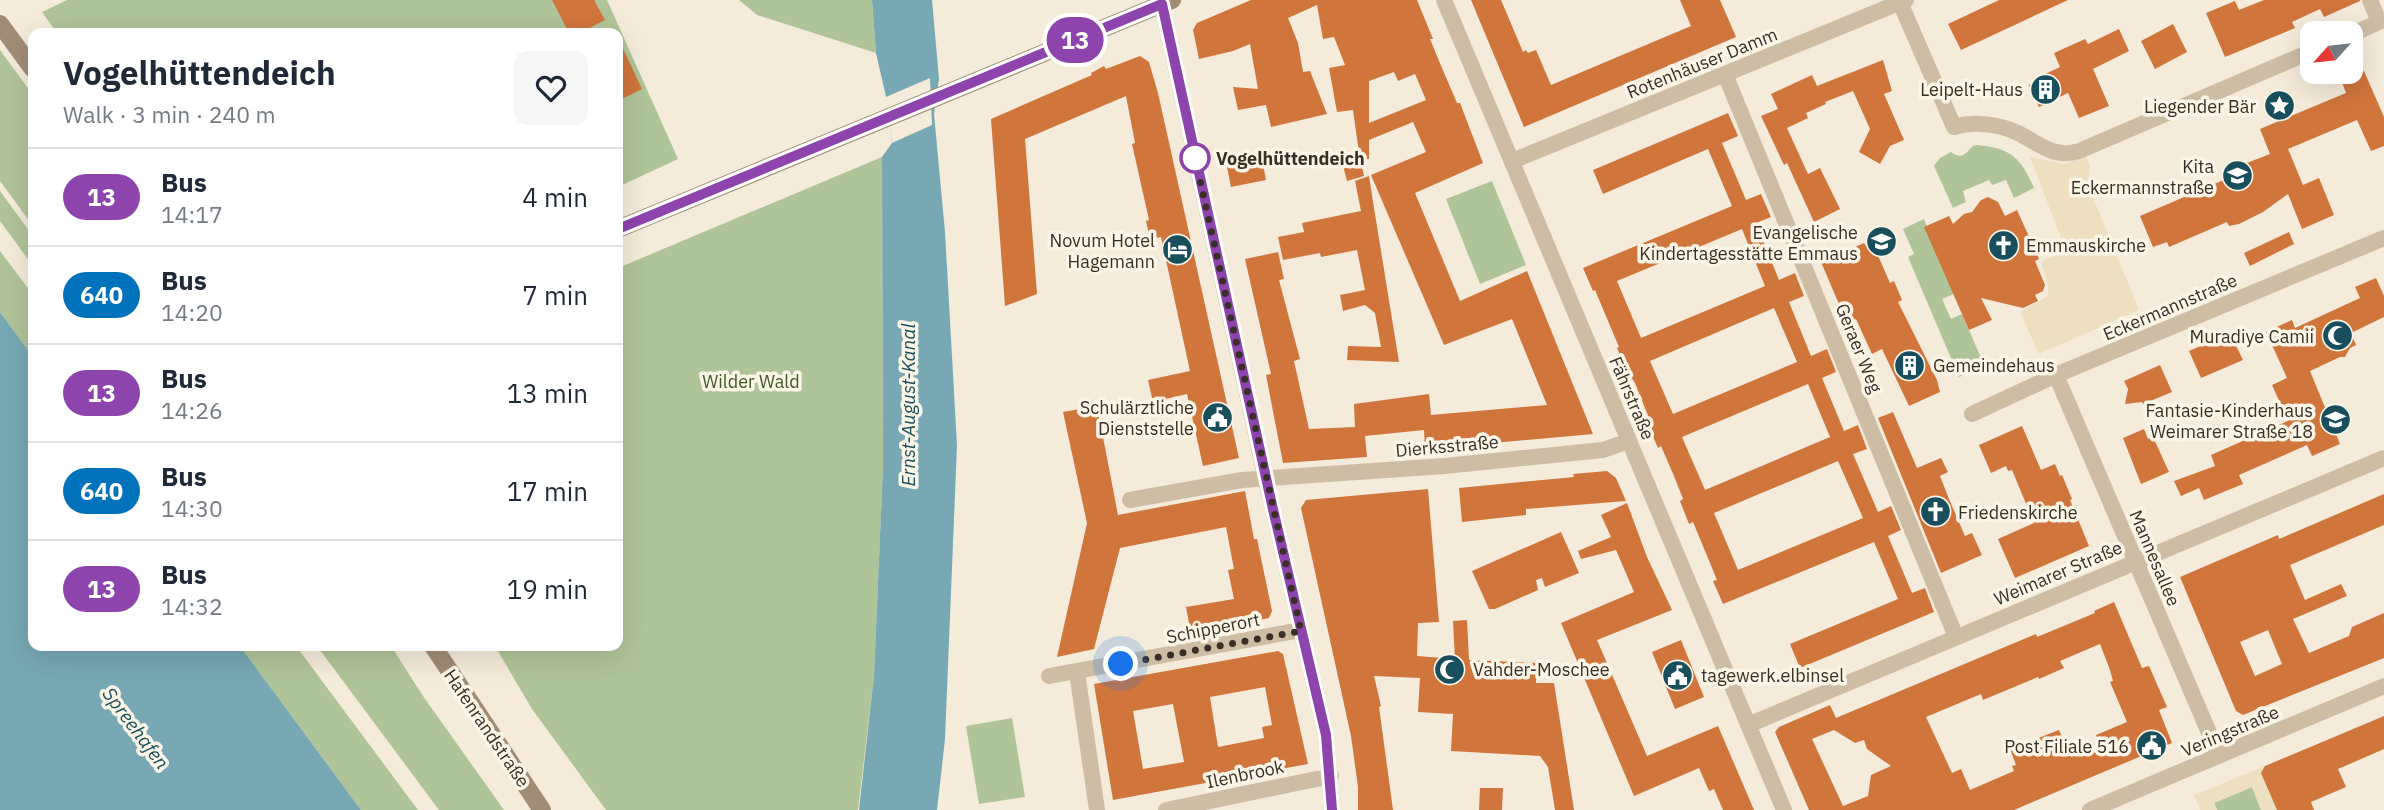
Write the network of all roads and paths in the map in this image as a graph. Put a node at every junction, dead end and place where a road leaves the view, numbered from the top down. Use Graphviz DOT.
graph roads {
  1 [pos="1444,0"];
  2 [pos="2370,0"];
  3 [pos="1165,1"];
  4 [pos="1901,1"];
  5 [pos="0,24"];
  6 [pos="2363,29"];
  7 [pos="2300,56"];
  8 [pos="28,62"];
  9 [pos="1726,74"];
  10 [pos="1512,161"];
  11 [pos="623,227"];
  12 [pos="2384,238"];
  13 [pos="2056,375"];
  14 [pos="1972,414"];
  15 [pos="1629,441"];
  16 [pos="2384,458"];
  17 [pos="1266,480"];
  18 [pos="1130,500"];
  19 [pos="2136,561"];
  20 [pos="1301,631"];
  21 [pos="1956,637"];
  22 [pos="436,651"];
  23 [pos="1077,671"];
  24 [pos="1049,676"];
  25 [pos="2384,686"];
  26 [pos="1748,724"];
  27 [pos="2219,756"];
  28 [pos="1331,776"];
  29 [pos="542,810"];
  30 [pos="1097,810"];
  31 [pos="1166,810"];
  32 [pos="1332,810"];
  33 [pos="1784,810"];
  34 [pos="2090,810"];
  1 -- 10 [label="street, Fährstraße"];
  2 -- 6 [label="street"];
  3 -- 11 [label="street"];
  3 -- 17 [label="street"];
  4 -- 7 [label="street"];
  4 -- 9 [label="street, Rotenhäuser Damm"];
  5 -- 8 [label="street"];
  9 -- 10 [label="street, Rotenhäuser Damm"];
  9 -- 21 [label="street, Geraer Weg"];
  10 -- 15 [label="street, Fährstraße"];
  12 -- 13 [label="street, Eckermannstraße"];
  13 -- 14 [label="street, Eckermannstraße"];
  13 -- 19 [label="street, Mannesallee"];
  15 -- 17 [label="street, Dierksstraße"];
  15 -- 26 [label="street, Fährstraße"];
  16 -- 19 [label="street, Weimarer Straße"];
  17 -- 18 [label="street, Dierksstraße"];
  17 -- 20 [label="street"];
  19 -- 21 [label="street, Weimarer Straße"];
  19 -- 27 [label="street, Mannesallee"];
  20 -- 23 [label="street, Schipperort"];
  20 -- 28 [label="street"];
  21 -- 26 [label="street, Weimarer Straße"];
  22 -- 29 [label="street, Hafenrandstraße"];
  23 -- 24 [label="street, Schipperort"];
  23 -- 30 [label="street"];
  25 -- 27 [label="street, Veringstraße"];
  26 -- 33 [label="street, Fährstraße"];
  27 -- 34 [label="street, Veringstraße"];
  28 -- 31 [label="street, Ilenbrook"];
  28 -- 32 [label="street"];
}
